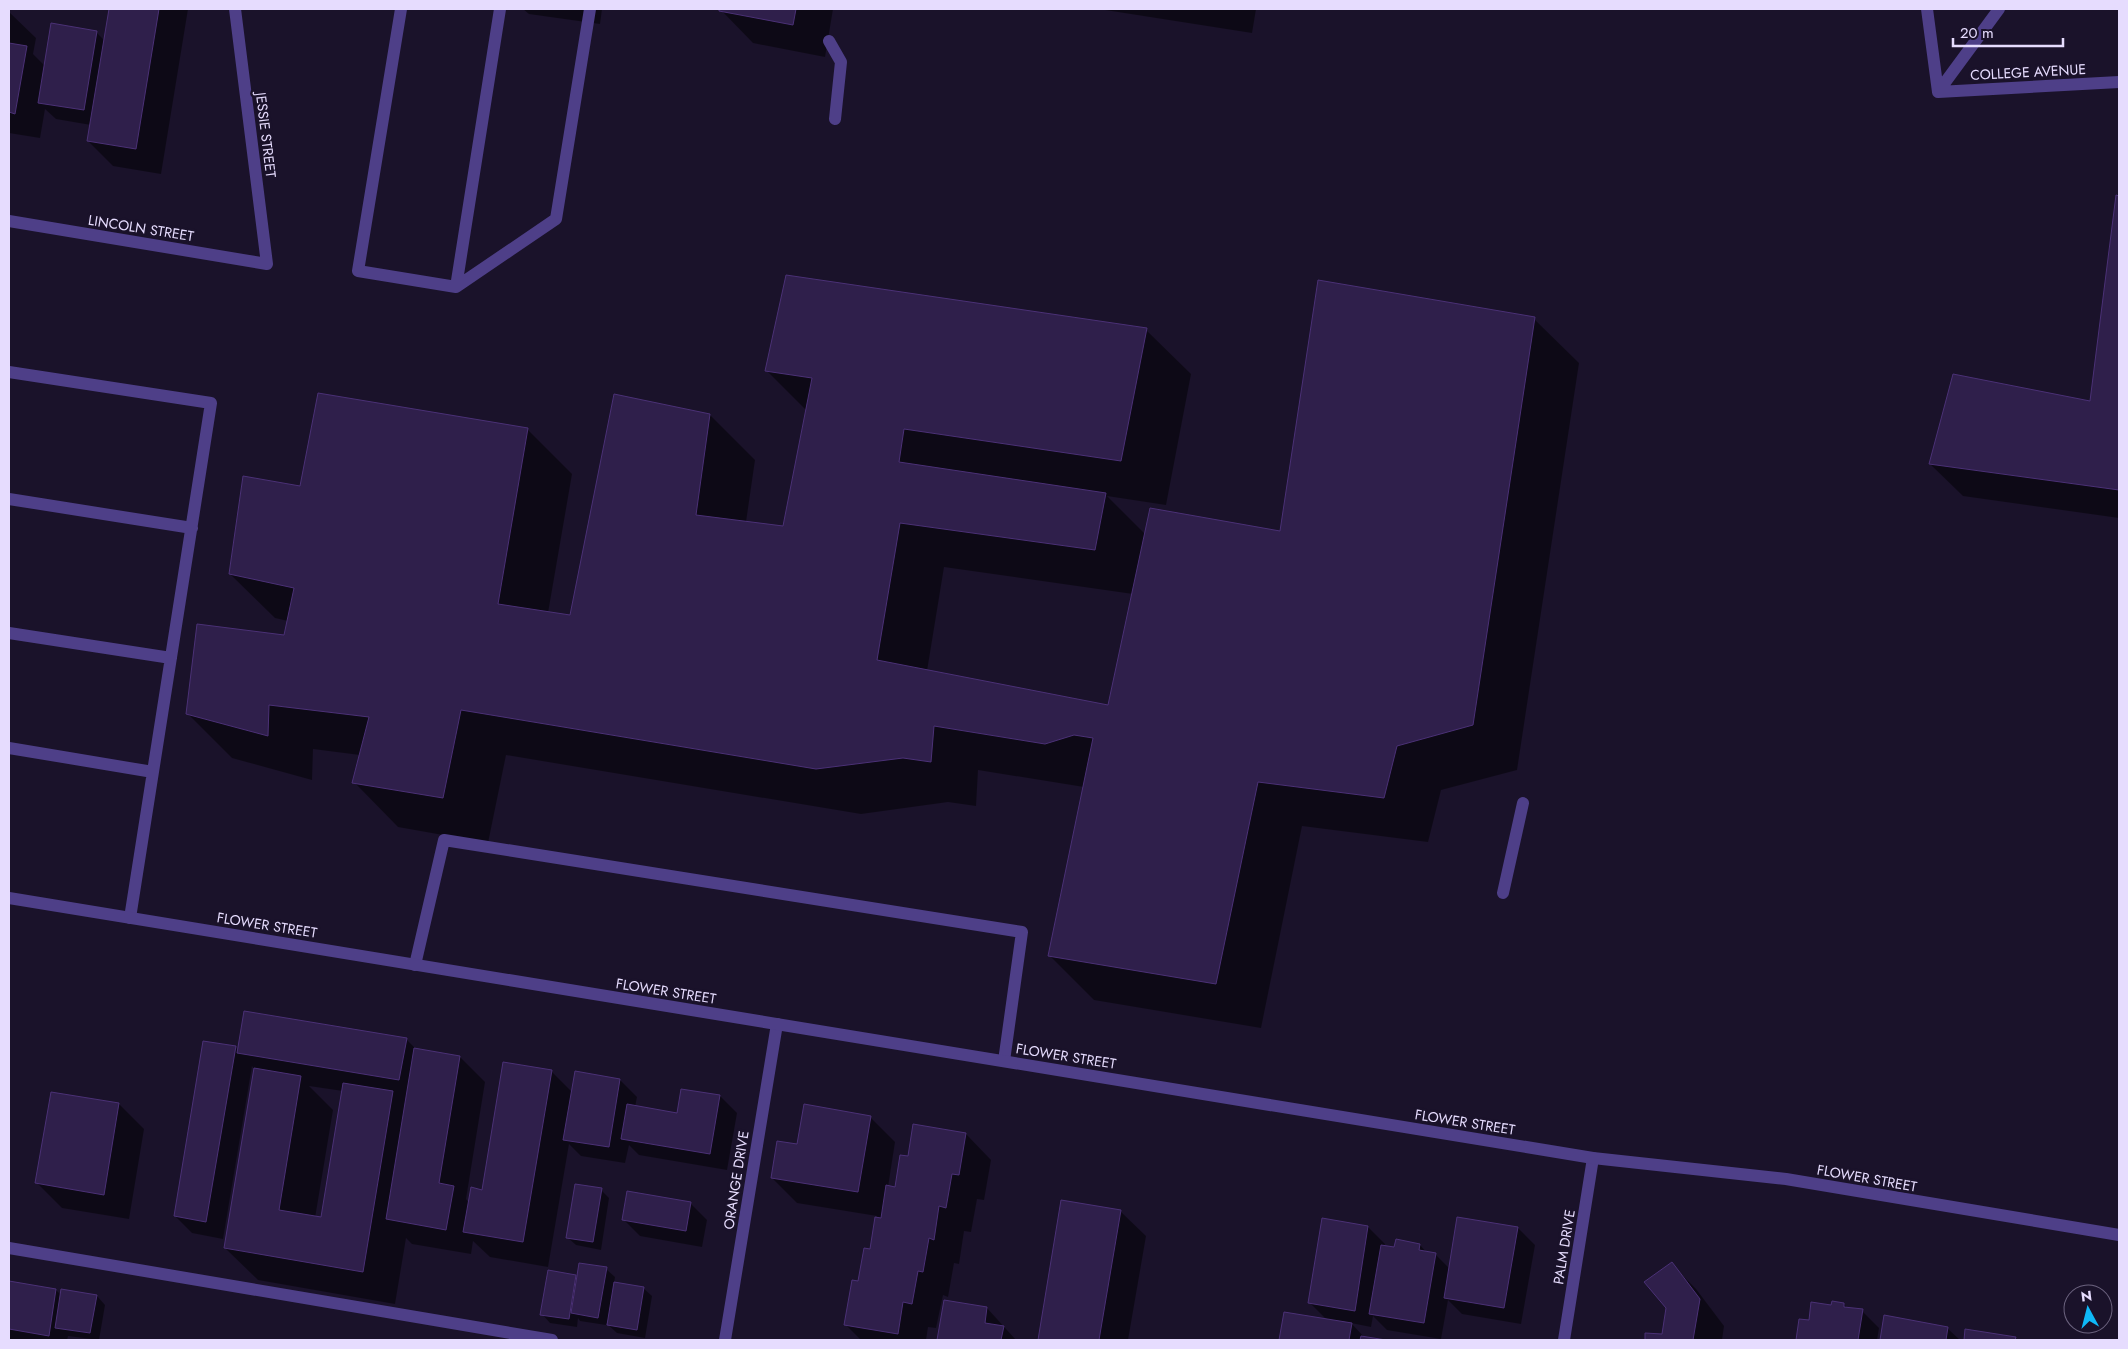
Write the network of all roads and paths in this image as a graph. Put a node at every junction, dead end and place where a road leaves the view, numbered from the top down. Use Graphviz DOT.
graph roads {
  1 [pos="236,9"];
  2 [pos="401,9"];
  3 [pos="500,9"];
  4 [pos="590,9"];
  5 [pos="1927,9"];
  6 [pos="1999,9"];
  7 [pos="829,41"];
  8 [pos="2119,82"];
  9 [pos="1938,92"];
  10 [pos="835,119"];
  11 [pos="9,221"];
  12 [pos="267,264"];
  13 [pos="456,288"];
  14 [pos="9,372"];
  15 [pos="9,499"];
  16 [pos="192,528"];
  17 [pos="9,632"];
  18 [pos="171,658"];
  19 [pos="9,748"];
  20 [pos="153,772"];
  21 [pos="1523,803"];
  22 [pos="1503,893"];
  23 [pos="9,900"];
  24 [pos="130,918"];
  25 [pos="415,965"];
  26 [pos="777,1024"];
  27 [pos="1004,1061"];
  28 [pos="1593,1158"];
  29 [pos="2119,1236"];
  30 [pos="9,1248"];
  31 [pos="552,1340"];
  32 [pos="725,1340"];
  33 [pos="1564,1340"];
  1 -- 12 [label="street, JESSIE STREET"];
  2 -- 13 [label="street"];
  3 -- 13 [label="street"];
  4 -- 13 [label="street"];
  5 -- 9 [label="street"];
  6 -- 9 [label="street"];
  7 -- 10 [label="street"];
  8 -- 9 [label="street, COLLEGE AVENUE"];
  11 -- 12 [label="street, LINCOLN STREET"];
  14 -- 16 [label="street"];
  15 -- 16 [label="street"];
  16 -- 18 [label="street"];
  17 -- 18 [label="street"];
  18 -- 20 [label="street"];
  19 -- 20 [label="street"];
  20 -- 24 [label="street"];
  21 -- 22 [label="street"];
  23 -- 24 [label="street, FLOWER STREET"];
  24 -- 25 [label="street, FLOWER STREET"];
  25 -- 26 [label="street, FLOWER STREET"];
  25 -- 27 [label="street"];
  26 -- 27 [label="street, FLOWER STREET"];
  26 -- 32 [label="street, ORANGE DRIVE"];
  27 -- 28 [label="street, FLOWER STREET"];
  28 -- 29 [label="street, FLOWER STREET"];
  28 -- 33 [label="street, PALM DRIVE"];
  30 -- 31 [label="street"];
}
